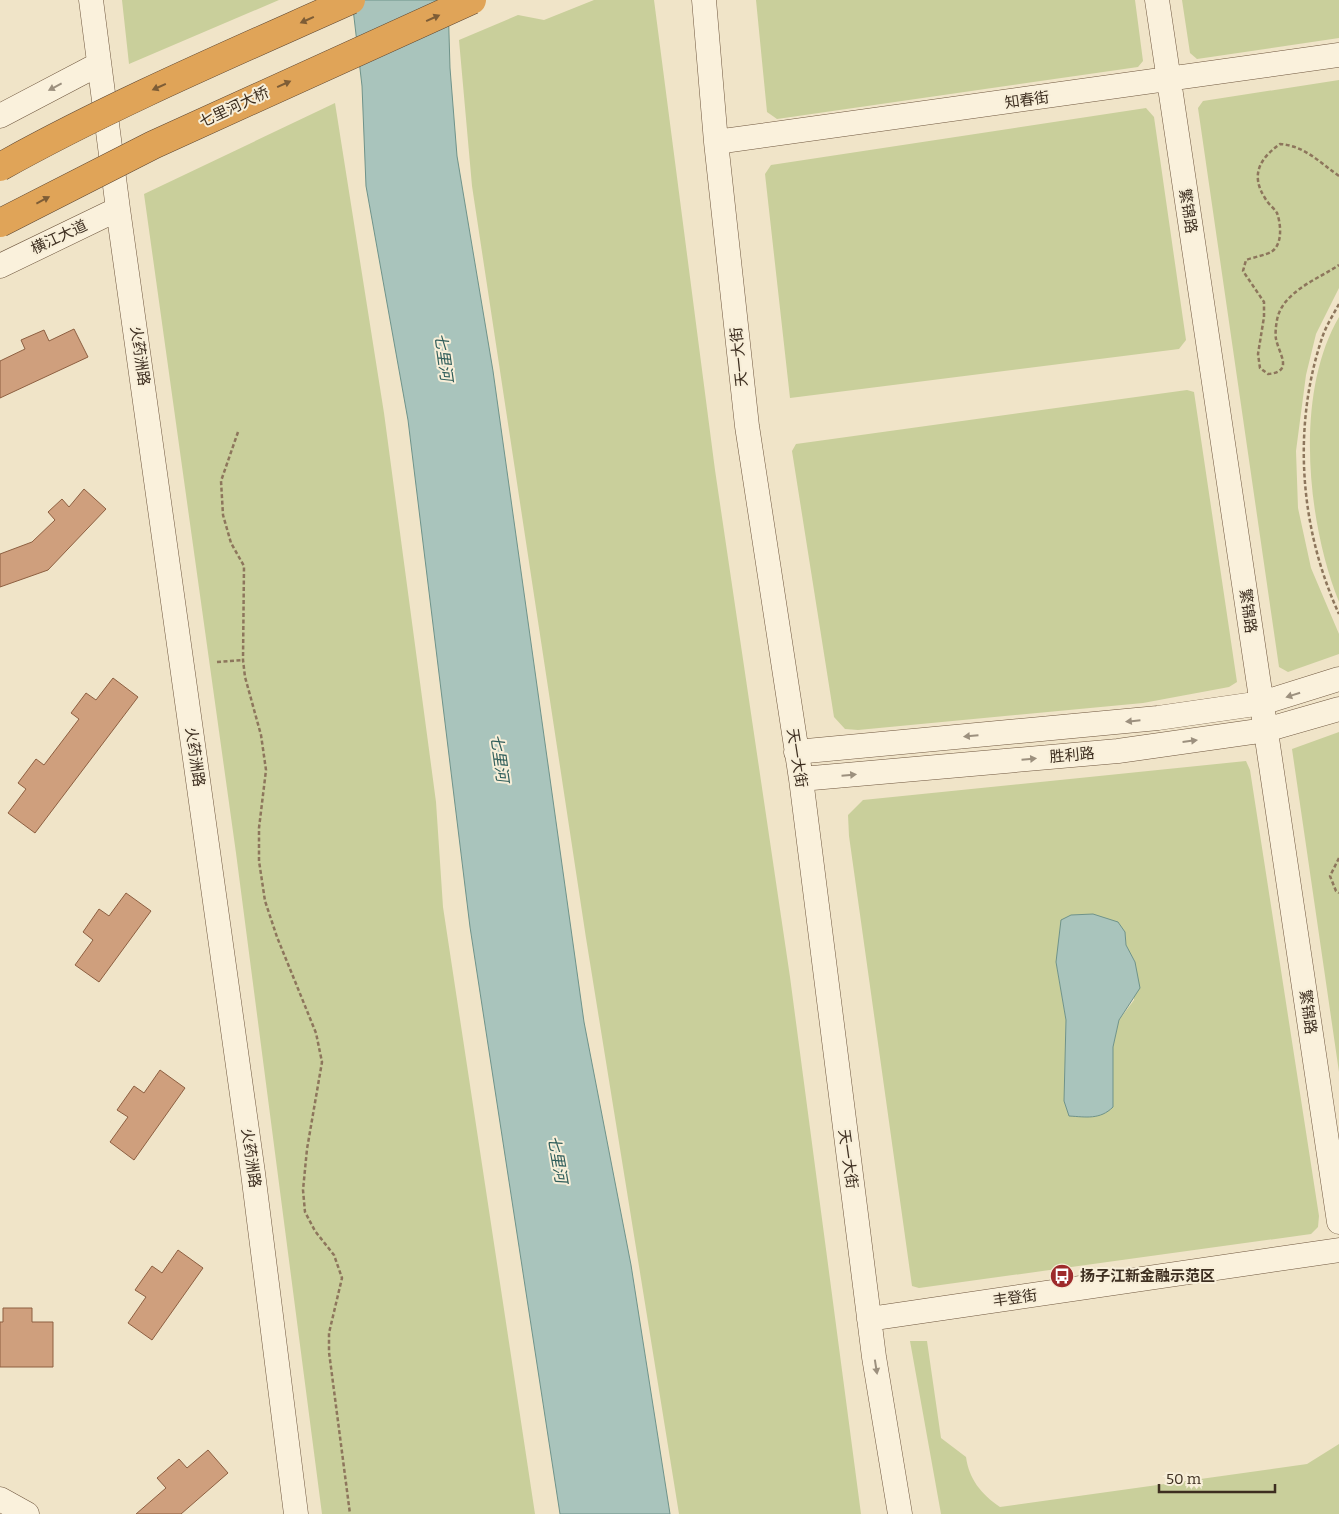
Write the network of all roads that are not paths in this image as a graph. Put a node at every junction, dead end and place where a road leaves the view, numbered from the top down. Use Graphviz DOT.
graph roads {
  1 [pos="92,0"];
  2 [pos="351,0"];
  3 [pos="472,0"];
  4 [pos="704,0"];
  5 [pos="1157,0"];
  6 [pos="1339,55"];
  7 [pos="98,64"];
  8 [pos="1168,81"];
  9 [pos="0,116"];
  10 [pos="716,142"];
  11 [pos="0,167"];
  12 [pos="118,209"];
  13 [pos="0,222"];
  14 [pos="0,266"];
  15 [pos="1339,679"];
  16 [pos="1262,703"];
  17 [pos="1339,709"];
  18 [pos="1266,730"];
  19 [pos="796,752"];
  20 [pos="801,779"];
  21 [pos="1339,1222"];
  22 [pos="1339,1250"];
  23 [pos="869,1319"];
  24 [pos="0,1499"];
  25 [pos="27,1514"];
  26 [pos="296,1514"];
  27 [pos="900,1514"];
  1 -- 7 [label="street, 火药洲路"];
  2 -- 11 [label="highway, one-way, bridge"];
  13 -- 3 [label="highway, 七里河大桥, one-way, bridge"];
  4 -- 10 [label="street, 天一大街"];
  5 -- 8 [label="street, 繁锦路"];
  6 -- 8 [label="street, 知春街"];
  7 -- 9 [label="street, one-way"];
  7 -- 12 [label="street, 火药洲路"];
  8 -- 10 [label="street, 知春街"];
  8 -- 16 [label="street, 繁锦路"];
  10 -- 19 [label="street, 天一大街"];
  12 -- 14 [label="street, 横江大道"];
  12 -- 26 [label="street, 火药洲路"];
  15 -- 16 [label="street, one-way"];
  16 -- 18 [label="street, 繁锦路"];
  16 -- 19 [label="street, one-way"];
  17 -- 18 [label="street, 胜利路"];
  20 -- 18 [label="street, 胜利路, one-way"];
  18 -- 21 [label="street, 繁锦路"];
  19 -- 20 [label="street, 天一大街"];
  20 -- 23 [label="street, 天一大街"];
  22 -- 23 [label="street, 丰登街"];
  23 -- 27 [label="street, 天一大街, one-way"];
  24 -- 25 [label="street"];
}
